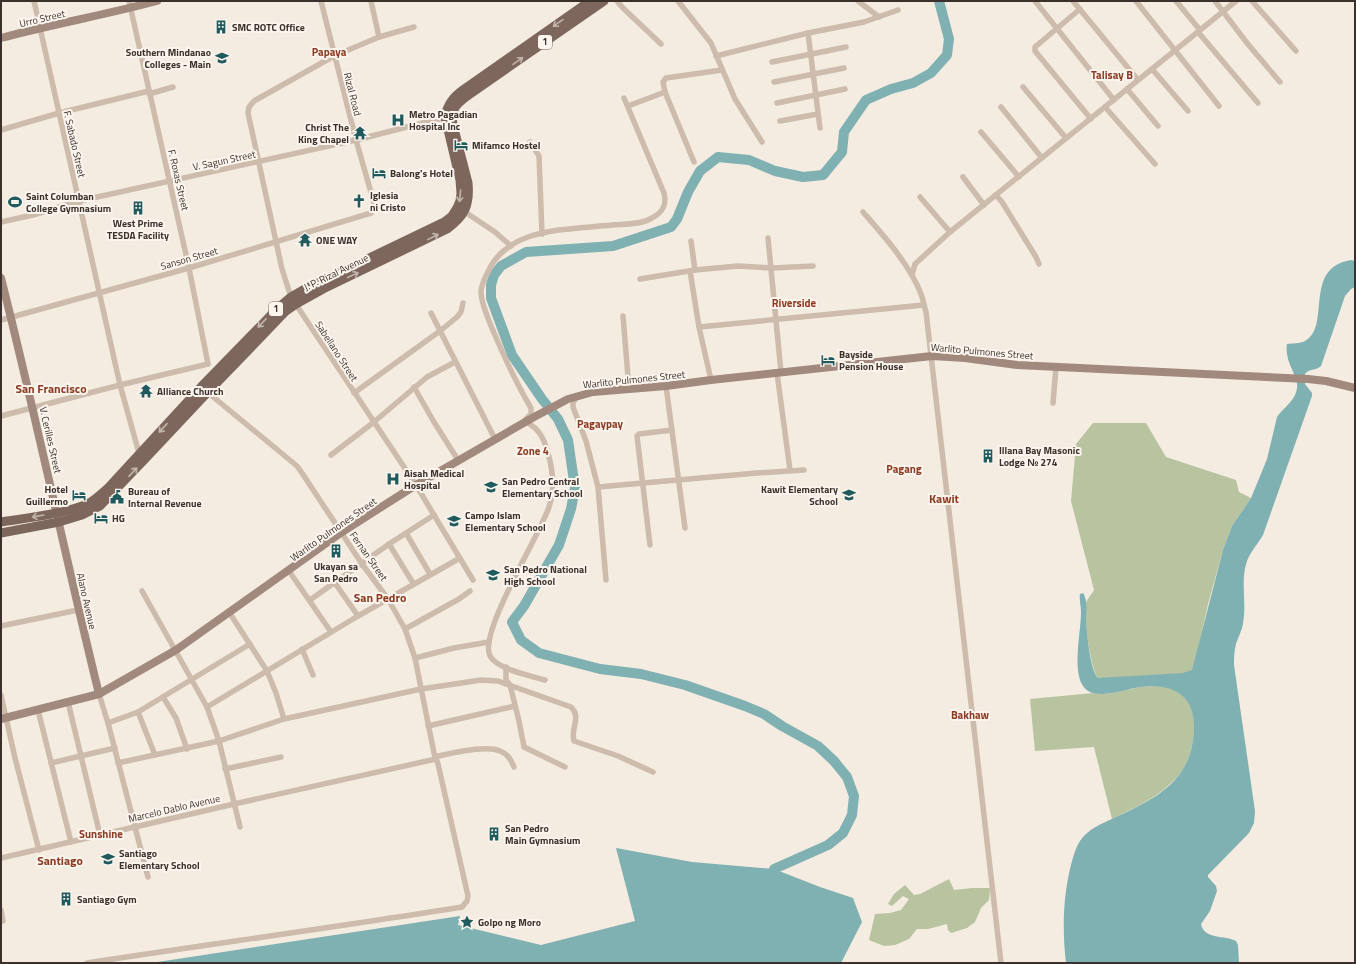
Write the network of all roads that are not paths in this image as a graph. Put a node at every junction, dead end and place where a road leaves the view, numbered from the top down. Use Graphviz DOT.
graph roads {
  1 [pos="34,1"];
  2 [pos="157,1"];
  3 [pos="321,1"];
  4 [pos="371,1"];
  5 [pos="590,1"];
  6 [pos="604,1"];
  7 [pos="617,1"];
  8 [pos="678,1"];
  9 [pos="858,1"];
  10 [pos="1034,1"];
  11 [pos="1074,1"];
  12 [pos="1136,1"];
  13 [pos="1176,1"];
  14 [pos="1215,1"];
  15 [pos="1236,1"];
  16 [pos="1252,1"];
  17 [pos="130,5"];
  18 [pos="1080,9"];
  19 [pos="898,10"];
  20 [pos="1223,12"];
  21 [pos="577,15"];
  22 [pos="879,17"];
  23 [pos="40,28"];
  24 [pos="414,28"];
  25 [pos="1056,28"];
  26 [pos="1199,31"];
  27 [pos="808,34"];
  28 [pos="379,37"];
  29 [pos="1,38"];
  30 [pos="661,44"];
  31 [pos="846,47"];
  32 [pos="1176,50"];
  33 [pos="1296,52"];
  34 [pos="810,54"];
  35 [pos="334,56"];
  36 [pos="716,56"];
  37 [pos="772,62"];
  38 [pos="844,68"];
  39 [pos="1152,69"];
  40 [pos="722,70"];
  41 [pos="813,74"];
  42 [pos="1138,80"];
  43 [pos="774,82"];
  44 [pos="1280,82"];
  45 [pos="173,87"];
  46 [pos="1023,87"];
  47 [pos="845,89"];
  48 [pos="1127,90"];
  49 [pos="149,92"];
  50 [pos="666,92"];
  51 [pos="816,94"];
  52 [pos="624,98"];
  53 [pos="1114,100"];
  54 [pos="777,103"];
  55 [pos="1258,103"];
  56 [pos="628,106"];
  57 [pos="1001,106"];
  58 [pos="1219,106"];
  59 [pos="1105,107"];
  60 [pos="1188,111"];
  61 [pos="59,113"];
  62 [pos="818,114"];
  63 [pos="448,117"];
  64 [pos="1091,119"];
  65 [pos="780,121"];
  66 [pos="1158,126"];
  67 [pos="820,128"];
  68 [pos="1,130"];
  69 [pos="981,132"];
  70 [pos="1066,138"];
  71 [pos="356,140"];
  72 [pos="530,142"];
  73 [pos="762,142"];
  74 [pos="1042,158"];
  75 [pos="259,161"];
  76 [pos="694,162"];
  77 [pos="1155,164"];
  78 [pos="963,177"];
  79 [pos="1018,177"];
  80 [pos="169,181"];
  81 [pos="996,195"];
  82 [pos="920,197"];
  83 [pos="79,202"];
  84 [pos="984,205"];
  85 [pos="465,212"];
  86 [pos="864,212"];
  87 [pos="371,214"];
  88 [pos="1,222"];
  89 [pos="950,232"];
  90 [pos="542,234"];
  91 [pos="768,238"];
  92 [pos="691,240"];
  93 [pos="276,242"];
  94 [pos="512,246"];
  95 [pos="396,250"];
  96 [pos="1038,264"];
  97 [pos="813,266"];
  98 [pos="189,268"];
  99 [pos="772,268"];
  100 [pos="692,271"];
  101 [pos="912,275"];
  102 [pos="1,278"];
  103 [pos="640,279"];
  104 [pos="100,292"];
  105 [pos="294,301"];
  106 [pos="463,303"];
  107 [pos="924,305"];
  108 [pos="431,313"];
  109 [pos="623,316"];
  110 [pos="11,317"];
  111 [pos="1,320"];
  112 [pos="775,320"];
  113 [pos="700,326"];
  114 [pos="440,331"];
  115 [pos="932,356"];
  116 [pos="455,362"];
  117 [pos="208,364"];
  118 [pos="1056,367"];
  119 [pos="779,372"];
  120 [pos="219,374"];
  121 [pos="711,380"];
  122 [pos="120,385"];
  123 [pos="666,386"];
  124 [pos="414,387"];
  125 [pos="1355,388"];
  126 [pos="629,389"];
  127 [pos="204,390"];
  128 [pos="354,393"];
  129 [pos="579,395"];
  130 [pos="1053,403"];
  131 [pos="33,408"];
  132 [pos="1,416"];
  133 [pos="374,422"];
  134 [pos="523,424"];
  135 [pos="672,430"];
  136 [pos="495,439"];
  137 [pos="331,455"];
  138 [pos="143,456"];
  139 [pos="458,460"];
  140 [pos="790,470"];
  141 [pos="804,470"];
  142 [pos="678,479"];
  143 [pos="642,483"];
  144 [pos="416,485"];
  145 [pos="598,487"];
  146 [pos="57,512"];
  147 [pos="434,515"];
  148 [pos="1,522"];
  149 [pos="59,522"];
  150 [pos="684,528"];
  151 [pos="342,532"];
  152 [pos="1,533"];
  153 [pos="406,533"];
  154 [pos="389,544"];
  155 [pos="650,545"];
  156 [pos="460,558"];
  157 [pos="362,564"];
  158 [pos="290,571"];
  159 [pos="430,574"];
  160 [pos="472,580"];
  161 [pos="606,580"];
  162 [pos="335,583"];
  163 [pos="413,583"];
  164 [pos="142,591"];
  165 [pos="470,591"];
  166 [pos="388,599"];
  167 [pos="310,600"];
  168 [pos="78,610"];
  169 [pos="230,612"];
  170 [pos="358,616"];
  171 [pos="1,626"];
  172 [pos="405,629"];
  173 [pos="331,632"];
  174 [pos="489,642"];
  175 [pos="250,644"];
  176 [pos="302,649"];
  177 [pos="176,650"];
  178 [pos="415,658"];
  179 [pos="506,667"];
  180 [pos="267,671"];
  181 [pos="313,675"];
  182 [pos="192,679"];
  183 [pos="544,680"];
  184 [pos="510,685"];
  185 [pos="421,689"];
  186 [pos="99,694"];
  187 [pos="1,695"];
  188 [pos="163,697"];
  189 [pos="68,702"];
  190 [pos="515,706"];
  191 [pos="207,707"];
  192 [pos="38,710"];
  193 [pos="138,712"];
  194 [pos="3,718"];
  195 [pos="284,720"];
  196 [pos="108,723"];
  197 [pos="428,726"];
  198 [pos="218,741"];
  199 [pos="115,748"];
  200 [pos="187,749"];
  201 [pos="155,755"];
  202 [pos="81,756"];
  203 [pos="281,757"];
  204 [pos="436,758"];
  205 [pos="51,763"];
  206 [pos="118,763"];
  207 [pos="514,767"];
  208 [pos="565,767"];
  209 [pos="225,769"];
  210 [pos="653,772"];
  211 [pos="234,804"];
  212 [pos="135,826"];
  213 [pos="240,827"];
  214 [pos="100,835"];
  215 [pos="71,842"];
  216 [pos="39,850"];
  217 [pos="1,858"];
  218 [pos="148,877"];
  219 [pos="1,910"];
  220 [pos="3,921"];
  221 [pos="87,963"];
  222 [pos="1001,963"];
  1 -- 23 [label="street, F. Sabado Street"];
  2 -- 17 [label="street, Urro Street"];
  3 -- 35 [label="street, Rizal Road"];
  4 -- 28 [label="street"];
  5 -- 21 [label="main road, 1"];
  6 -- 21 [label="main road, 1"];
  7 -- 30 [label="street"];
  8 -- 36 [label="street"];
  9 -- 22 [label="street"];
  10 -- 25 [label="street"];
  11 -- 18 [label="street"];
  12 -- 32 [label="street"];
  13 -- 26 [label="street"];
  14 -- 20 [label="street"];
  15 -- 20 [label="street"];
  16 -- 33 [label="street"];
  17 -- 23 [label="street, Urro Street"];
  17 -- 49 [label="street, F. Roxas Street"];
  18 -- 25 [label="street"];
  18 -- 42 [label="street"];
  19 -- 22 [label="street"];
  20 -- 26 [label="street"];
  20 -- 44 [label="street"];
  21 -- 63 [label="main road, 1"];
  22 -- 27 [label="street"];
  23 -- 29 [label="street, Urro Street"];
  23 -- 61 [label="street, F. Sabado Street"];
  24 -- 28 [label="street"];
  25 -- 53 [label="street"];
  25 -- 64 [label="street"];
  26 -- 32 [label="street"];
  26 -- 55 [label="street"];
  27 -- 34 [label="street"];
  27 -- 36 [label="street"];
  28 -- 35 [label="street"];
  31 -- 34 [label="street"];
  32 -- 39 [label="street"];
  32 -- 58 [label="street"];
  34 -- 37 [label="street"];
  34 -- 41 [label="street"];
  35 -- 71 [label="street, Rizal Road"];
  35 -- 75 [label="street, Sabellano Street"];
  36 -- 40 [label="street"];
  38 -- 41 [label="street"];
  39 -- 42 [label="street"];
  39 -- 60 [label="street"];
  40 -- 50 [label="street"];
  40 -- 73 [label="street"];
  41 -- 43 [label="street"];
  41 -- 51 [label="street"];
  42 -- 48 [label="street"];
  45 -- 49 [label="street"];
  46 -- 70 [label="street"];
  47 -- 51 [label="street"];
  48 -- 53 [label="street"];
  48 -- 66 [label="street"];
  49 -- 61 [label="street"];
  49 -- 80 [label="street, F. Roxas Street"];
  50 -- 56 [label="street"];
  50 -- 76 [label="street"];
  51 -- 54 [label="street"];
  51 -- 62 [label="street"];
  52 -- 56 [label="street"];
  53 -- 59 [label="street"];
  56 -- 90 [label="street"];
  57 -- 74 [label="street"];
  59 -- 64 [label="street"];
  59 -- 77 [label="street"];
  61 -- 68 [label="street"];
  61 -- 83 [label="street, F. Sabado Street"];
  62 -- 65 [label="street"];
  62 -- 67 [label="street"];
  63 -- 71 [label="street, V. Sagun Street"];
  63 -- 85 [label="main road"];
  63 -- 95 [label="main road, J. P. Rizal Avenue / 1, one-way"];
  64 -- 70 [label="street"];
  69 -- 79 [label="street"];
  70 -- 74 [label="street"];
  71 -- 75 [label="street, V. Sagun Street"];
  71 -- 87 [label="street, Rizal Road"];
  72 -- 90 [label="street"];
  74 -- 79 [label="street"];
  75 -- 80 [label="street, V. Sagun Street"];
  75 -- 93 [label="street, Sabellano Street"];
  78 -- 84 [label="street"];
  79 -- 81 [label="street"];
  80 -- 83 [label="street, V. Sagun Street"];
  80 -- 98 [label="street, F. Roxas Street"];
  81 -- 84 [label="street"];
  81 -- 96 [label="street"];
  82 -- 89 [label="street"];
  83 -- 88 [label="street, V. Sagun Street"];
  83 -- 104 [label="street, F. Sabado Street"];
  84 -- 89 [label="street"];
  85 -- 94 [label="street"];
  95 -- 85 [label="main road, J. P. Rizal Avenue / 1, one-way"];
  86 -- 101 [label="street"];
  87 -- 93 [label="street, Sanson Street"];
  89 -- 101 [label="street"];
  90 -- 94 [label="street"];
  91 -- 99 [label="street"];
  92 -- 100 [label="street"];
  93 -- 98 [label="street, Sanson Street"];
  93 -- 105 [label="street, Sabellano Street"];
  94 -- 134 [label="street"];
  95 -- 105 [label="main road, J. P. Rizal Avenue / 1"];
  97 -- 99 [label="street"];
  98 -- 104 [label="street, Sanson Street"];
  98 -- 117 [label="street, F. Roxas Street"];
  99 -- 100 [label="street"];
  99 -- 112 [label="street"];
  100 -- 103 [label="street"];
  100 -- 113 [label="street"];
  101 -- 107 [label="street"];
  102 -- 110 [label="street, V. Cerilles Street"];
  104 -- 110 [label="street, Sanson Street"];
  104 -- 122 [label="street, F. Sabado Street"];
  105 -- 120 [label="main road, J. P. Rizal Avenue / 1"];
  105 -- 128 [label="street, Sabellano Street"];
  106 -- 114 [label="street"];
  107 -- 112 [label="street"];
  107 -- 115 [label="street"];
  108 -- 114 [label="street"];
  109 -- 126 [label="street"];
  110 -- 111 [label="street, Sanson Street"];
  110 -- 131 [label="street, V. Cerilles Street"];
  112 -- 113 [label="street"];
  112 -- 119 [label="street"];
  113 -- 121 [label="street"];
  114 -- 116 [label="street"];
  114 -- 128 [label="street"];
  115 -- 118 [label="street, Warlito Pulmones Street"];
  115 -- 119 [label="street, Warlito Pulmones Street"];
  115 -- 222 [label="street"];
  116 -- 124 [label="street"];
  116 -- 136 [label="street"];
  117 -- 120 [label="street"];
  117 -- 122 [label="street"];
  118 -- 125 [label="street, Warlito Pulmones Street"];
  118 -- 130 [label="street"];
  119 -- 121 [label="street, Warlito Pulmones Street"];
  119 -- 140 [label="street"];
  120 -- 127 [label="main road, J. P. Rizal Avenue / 1"];
  121 -- 123 [label="street, Warlito Pulmones Street"];
  122 -- 131 [label="street"];
  122 -- 138 [label="street, F. Sabado Street"];
  123 -- 126 [label="street, Warlito Pulmones Street"];
  123 -- 135 [label="street"];
  124 -- 133 [label="street"];
  124 -- 139 [label="street"];
  126 -- 129 [label="street, Warlito Pulmones Street"];
  127 -- 138 [label="main road, J. P. Rizal Avenue / 1"];
  127 -- 151 [label="street, Fernan Street"];
  128 -- 133 [label="street, Sabellano Street"];
  129 -- 134 [label="street, Warlito Pulmones Street"];
  129 -- 145 [label="street"];
  131 -- 132 [label="street"];
  131 -- 146 [label="street, V. Cerilles Street"];
  133 -- 137 [label="street"];
  133 -- 144 [label="street, Sabellano Street"];
  134 -- 136 [label="street, Warlito Pulmones Street"];
  134 -- 174 [label="street"];
  135 -- 142 [label="street"];
  135 -- 143 [label="street"];
  136 -- 139 [label="street, Warlito Pulmones Street"];
  138 -- 146 [label="main road, J. P. Rizal Avenue / 1"];
  149 -- 138 [label="main road, J. P. Rizal Avenue / 1, one-way"];
  139 -- 144 [label="street, Warlito Pulmones Street"];
  140 -- 141 [label="street"];
  140 -- 142 [label="street"];
  142 -- 143 [label="street"];
  142 -- 150 [label="street"];
  143 -- 145 [label="street"];
  143 -- 155 [label="street"];
  144 -- 147 [label="street, Sabellano Street"];
  144 -- 151 [label="street, Warlito Pulmones Street"];
  145 -- 161 [label="street"];
  146 -- 148 [label="main road, J. P. Rizal Avenue / 1, one-way"];
  146 -- 149 [label="street, Alano Avenue"];
  147 -- 153 [label="street"];
  147 -- 156 [label="street, Sabellano Street"];
  149 -- 152 [label="main road, J. P. Rizal Avenue / 1"];
  149 -- 168 [label="street, Alano Avenue"];
  151 -- 157 [label="street, Fernan Street"];
  151 -- 158 [label="street, Warlito Pulmones Street"];
  153 -- 154 [label="street"];
  153 -- 159 [label="street"];
  154 -- 157 [label="street"];
  154 -- 163 [label="street"];
  156 -- 159 [label="street"];
  156 -- 160 [label="street, Sabellano Street"];
  157 -- 162 [label="street"];
  157 -- 166 [label="street, Fernan Street"];
  158 -- 167 [label="street"];
  158 -- 169 [label="street, Warlito Pulmones Street"];
  159 -- 163 [label="street"];
  162 -- 167 [label="street"];
  162 -- 170 [label="street"];
  163 -- 166 [label="street"];
  164 -- 177 [label="street"];
  165 -- 172 [label="street"];
  166 -- 170 [label="street"];
  166 -- 172 [label="street, Fernan Street"];
  167 -- 173 [label="street"];
  168 -- 171 [label="street"];
  168 -- 186 [label="street, Alano Avenue"];
  169 -- 175 [label="street"];
  169 -- 177 [label="street, Warlito Pulmones Street"];
  170 -- 173 [label="street"];
  172 -- 178 [label="street, Fernan Street"];
  173 -- 176 [label="street"];
  174 -- 178 [label="street"];
  174 -- 179 [label="street"];
  175 -- 180 [label="street"];
  175 -- 182 [label="street"];
  176 -- 180 [label="street"];
  176 -- 181 [label="street"];
  177 -- 182 [label="street"];
  177 -- 186 [label="street, Warlito Pulmones Street"];
  178 -- 185 [label="street, Fernan Street"];
  179 -- 183 [label="street"];
  179 -- 184 [label="street"];
  180 -- 191 [label="street"];
  180 -- 195 [label="street"];
  182 -- 188 [label="street"];
  182 -- 191 [label="street"];
  184 -- 185 [label="street"];
  184 -- 190 [label="street"];
  184 -- 210 [label="street"];
  185 -- 195 [label="street"];
  185 -- 197 [label="street, Fernan Street"];
  186 -- 189 [label="street, Warlito Pulmones Street"];
  186 -- 196 [label="street"];
  187 -- 194 [label="street"];
  188 -- 193 [label="street"];
  188 -- 200 [label="street"];
  189 -- 192 [label="street, Warlito Pulmones Street"];
  189 -- 202 [label="street"];
  190 -- 197 [label="street"];
  190 -- 208 [label="street"];
  191 -- 198 [label="street"];
  192 -- 194 [label="street, Warlito Pulmones Street"];
  192 -- 205 [label="street"];
  193 -- 196 [label="street"];
  193 -- 201 [label="street"];
  194 -- 216 [label="street"];
  195 -- 198 [label="street"];
  196 -- 199 [label="street"];
  197 -- 204 [label="street, Fernan Street"];
  198 -- 200 [label="street"];
  198 -- 209 [label="street"];
  199 -- 202 [label="street"];
  199 -- 206 [label="street"];
  200 -- 201 [label="street"];
  201 -- 206 [label="street"];
  202 -- 205 [label="street"];
  202 -- 214 [label="street"];
  203 -- 209 [label="street"];
  204 -- 207 [label="street, Marcelo Dablo Avenue"];
  204 -- 211 [label="street, Marcelo Dablo Avenue"];
  204 -- 221 [label="street, Fernan Street"];
  205 -- 215 [label="street"];
  206 -- 212 [label="street"];
  209 -- 211 [label="street"];
  211 -- 212 [label="street, Marcelo Dablo Avenue"];
  211 -- 213 [label="street"];
  212 -- 214 [label="street, Marcelo Dablo Avenue"];
  212 -- 218 [label="street"];
  214 -- 215 [label="street, Marcelo Dablo Avenue"];
  215 -- 216 [label="street, Marcelo Dablo Avenue"];
  216 -- 217 [label="street, Marcelo Dablo Avenue"];
  219 -- 220 [label="street"];
}
